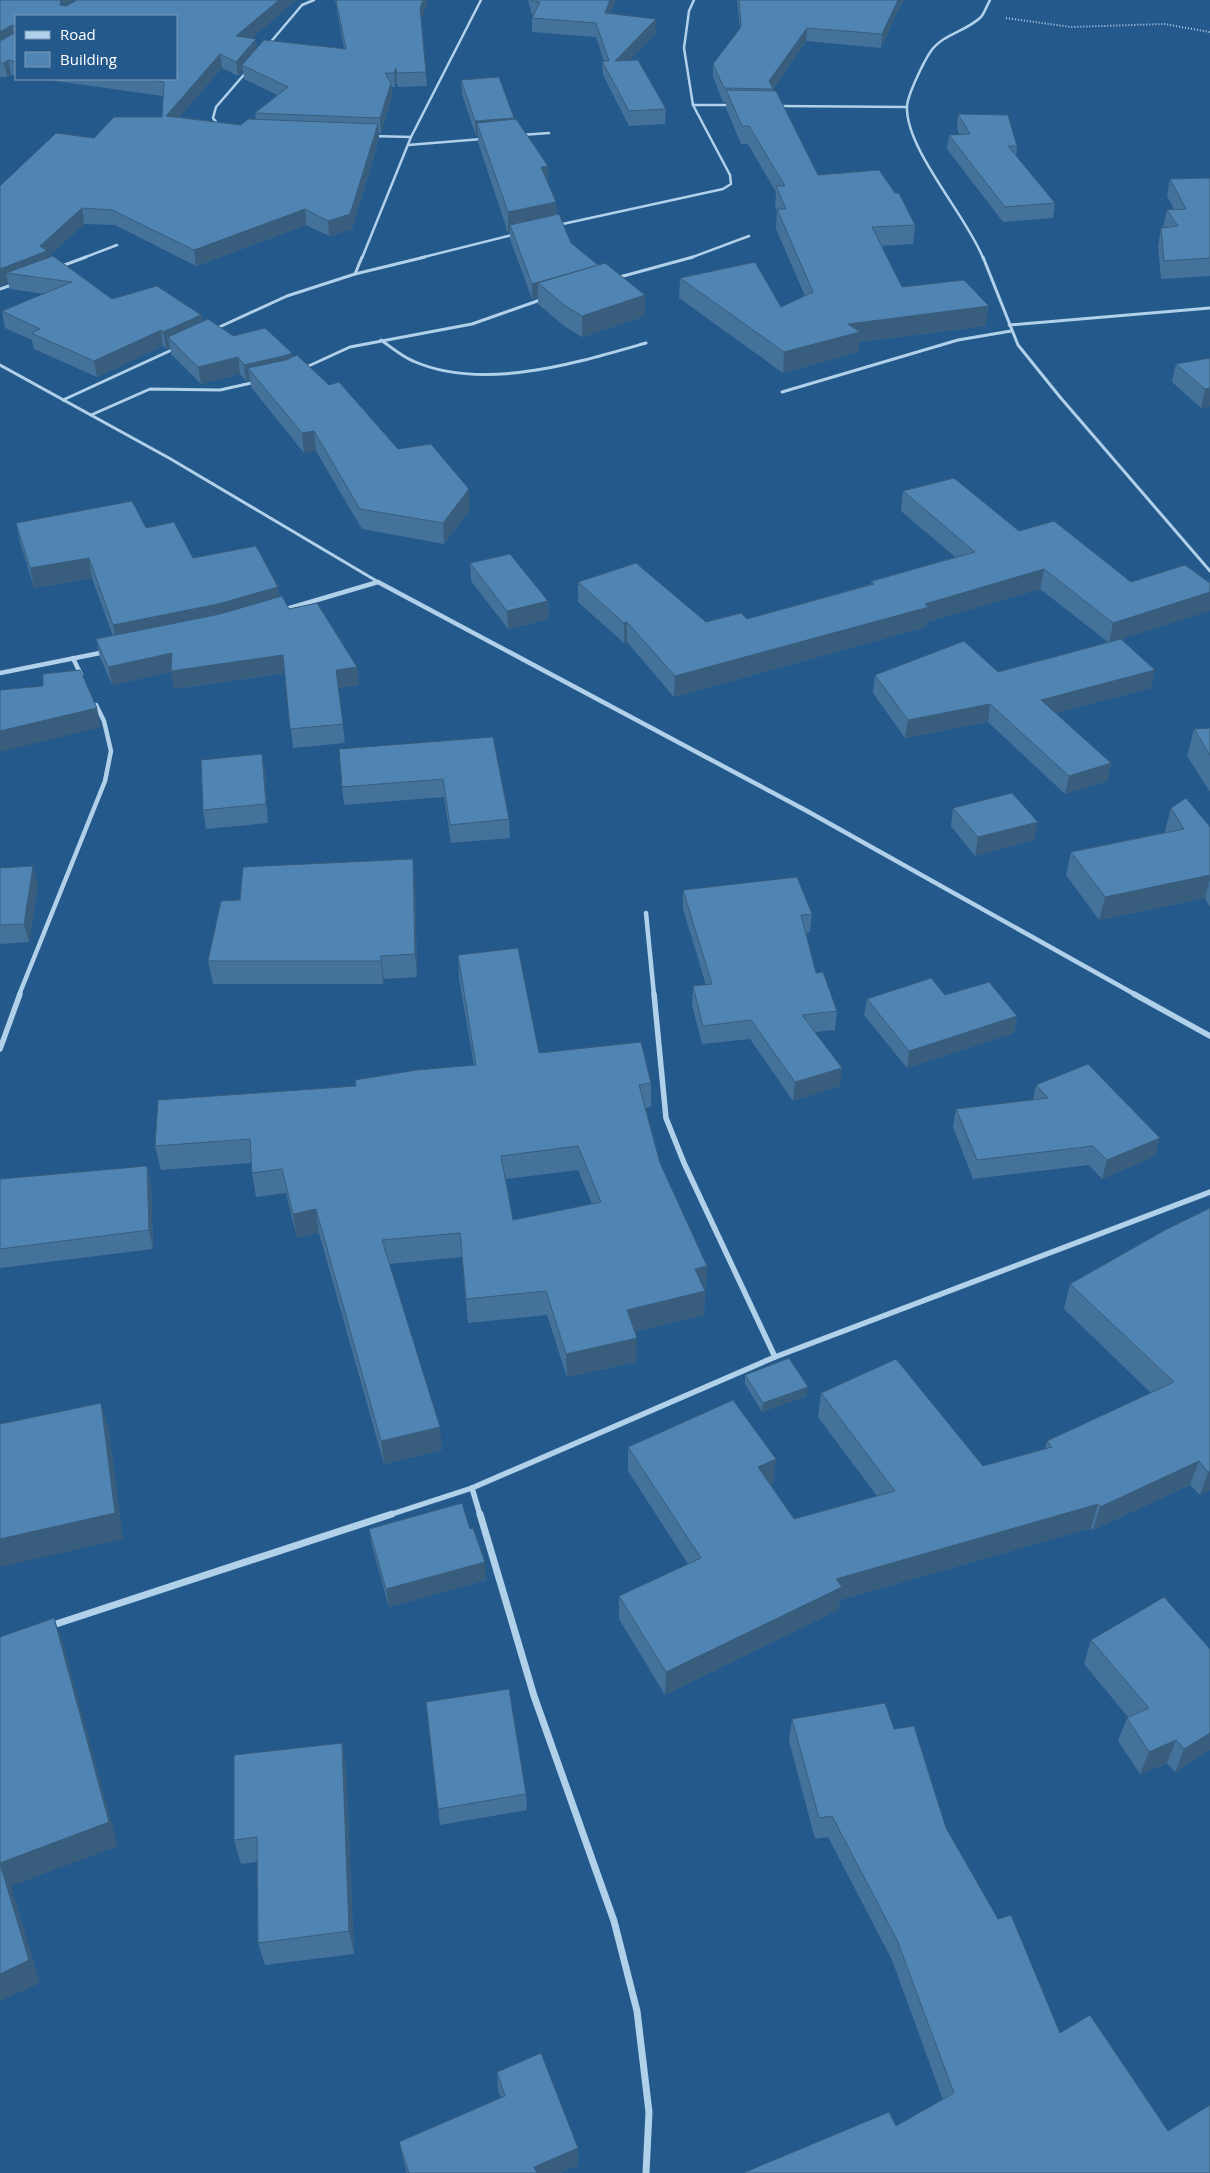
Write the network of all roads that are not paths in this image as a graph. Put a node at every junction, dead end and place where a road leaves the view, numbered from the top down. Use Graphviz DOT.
graph roads {
  1 [pos="314,0"];
  2 [pos="482,0"];
  3 [pos="694,0"];
  4 [pos="990,0"];
  5 [pos="266,49"];
  6 [pos="253,63"];
  7 [pos="693,105"];
  8 [pos="742,105"];
  9 [pos="771,106"];
  10 [pos="907,107"];
  11 [pos="229,128"];
  12 [pos="549,133"];
  13 [pos="521,135"];
  14 [pos="372,136"];
  15 [pos="411,137"];
  16 [pos="483,139"];
  17 [pos="408,145"];
  18 [pos="550,227"];
  19 [pos="522,233"];
  20 [pos="749,236"];
  21 [pos="116,245"];
  22 [pos="54,269"];
  23 [pos="355,274"];
  24 [pos="611,279"];
  25 [pos="18,282"];
  26 [pos="0,289"];
  27 [pos="547,297"];
  28 [pos="1210,308"];
  29 [pos="1009,325"];
  30 [pos="1011,331"];
  31 [pos="207,333"];
  32 [pos="381,340"];
  33 [pos="646,343"];
  34 [pos="181,345"];
  35 [pos="0,365"];
  36 [pos="296,372"];
  37 [pos="258,382"];
  38 [pos="782,392"];
  39 [pos="63,400"];
  40 [pos="90,415"];
  41 [pos="1210,571"];
  42 [pos="378,582"];
  43 [pos="277,611"];
  44 [pos="110,651"];
  45 [pos="72,658"];
  46 [pos="0,673"];
  47 [pos="84,682"];
  48 [pos="92,698"];
  49 [pos="646,913"];
  50 [pos="1210,1036"];
  51 [pos="0,1049"];
  52 [pos="1210,1192"];
  53 [pos="775,1357"];
  54 [pos="472,1488"];
  55 [pos="46,1628"];
  56 [pos="646,2173"];
  1 -- 5 [label="street"];
  2 -- 15 [label="street"];
  3 -- 7 [label="street"];
  4 -- 10 [label="street"];
  6 -- 11 [label="street"];
  7 -- 8 [label="street"];
  7 -- 18 [label="street"];
  9 -- 10 [label="street"];
  10 -- 29 [label="street"];
  12 -- 13 [label="street"];
  14 -- 15 [label="street"];
  15 -- 17 [label="street"];
  16 -- 17 [label="street"];
  17 -- 23 [label="street"];
  19 -- 23 [label="street"];
  20 -- 24 [label="street"];
  21 -- 22 [label="street"];
  23 -- 31 [label="street"];
  25 -- 26 [label="street"];
  27 -- 32 [label="street"];
  28 -- 29 [label="street"];
  29 -- 30 [label="street"];
  30 -- 38 [label="street"];
  30 -- 41 [label="street"];
  32 -- 33 [label="street"];
  32 -- 36 [label="street"];
  34 -- 39 [label="street"];
  35 -- 39 [label="street"];
  37 -- 40 [label="street"];
  39 -- 40 [label="street"];
  40 -- 42 [label="street"];
  42 -- 43 [label="street"];
  42 -- 50 [label="street"];
  44 -- 45 [label="street"];
  45 -- 46 [label="street"];
  45 -- 47 [label="street"];
  48 -- 51 [label="street"];
  49 -- 53 [label="street"];
  52 -- 53 [label="street"];
  53 -- 54 [label="street"];
  54 -- 55 [label="street"];
  54 -- 56 [label="street"];
}
